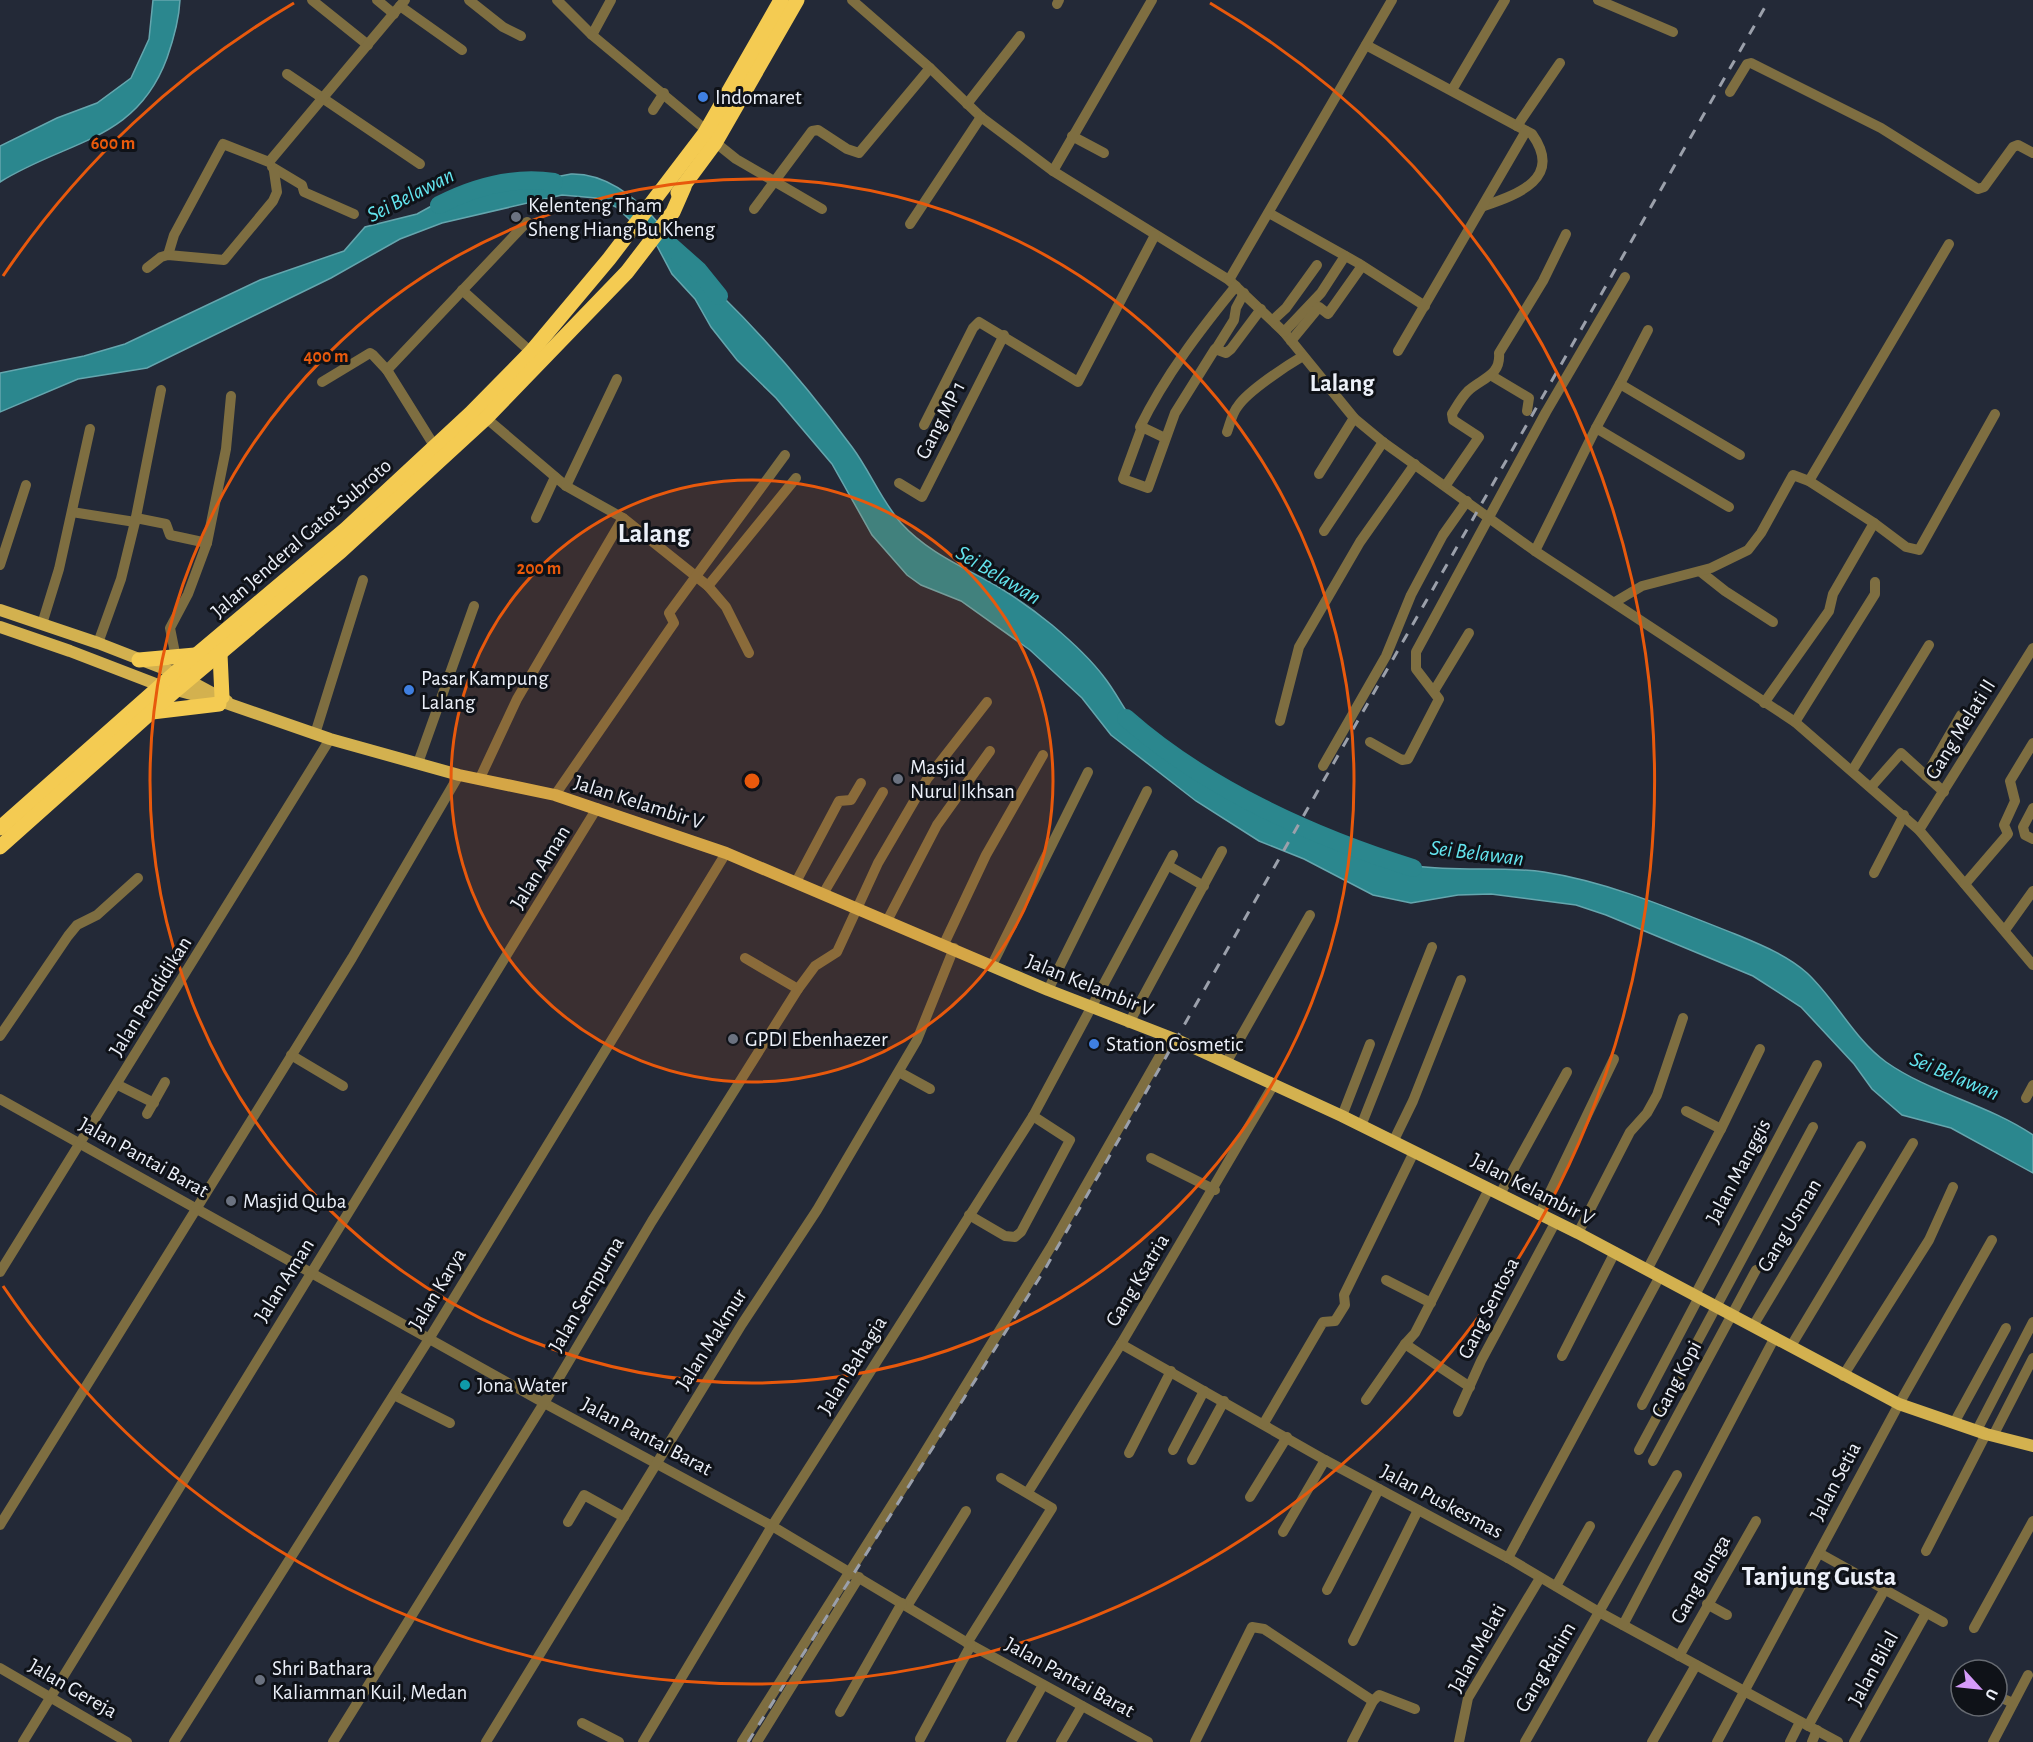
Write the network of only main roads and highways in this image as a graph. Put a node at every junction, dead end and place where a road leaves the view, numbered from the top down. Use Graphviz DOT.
graph roads {
  1 [pos="781,0"];
  2 [pos="798,0"];
  3 [pos="709,135"];
  4 [pos="666,204"];
  5 [pos="619,266"];
  6 [pos="0,610"];
  7 [pos="0,627"];
  8 [pos="220,654"];
  9 [pos="139,660"];
  10 [pos="180,670"];
  11 [pos="161,686"];
  12 [pos="176,690"];
  13 [pos="224,702"];
  14 [pos="152,712"];
  15 [pos="0,828"];
  16 [pos="0,847"];
  17 [pos="2033,1446"];
  1 -- 3 [label="highway"];
  2 -- 3 [label="highway"];
  3 -- 4 [label="highway"];
  3 -- 4 [label="highway"];
  4 -- 5 [label="highway"];
  5 -- 8 [label="highway, Jalan Jenderal Gatot Subroto"];
  5 -- 10 [label="highway, Jalan Jenderal Gatot Subroto"];
  6 -- 9 [label="main road"];
  7 -- 11 [label="main road, Jalan Kelambir V"];
  8 -- 10 [label="highway, Jalan Jenderal Gatot Subroto"];
  8 -- 13 [label="highway"];
  9 -- 10 [label="highway"];
  10 -- 11 [label="highway, Jalan Jenderal Gatot Subroto"];
  10 -- 12 [label="highway, Jalan Jenderal Gatot Subroto"];
  10 -- 13 [label="main road, Jalan Kelambir V"];
  11 -- 12 [label="main road, Jalan Kelambir V"];
  11 -- 15 [label="highway, Jalan Jenderal Gatot Subroto"];
  12 -- 13 [label="main road, Jalan Kelambir V"];
  12 -- 14 [label="highway, Jalan Jenderal Gatot Subroto"];
  13 -- 14 [label="highway"];
  13 -- 17 [label="main road, Jalan Kelambir V"];
  14 -- 16 [label="highway, Jalan Jenderal Gatot Subroto"];
}
